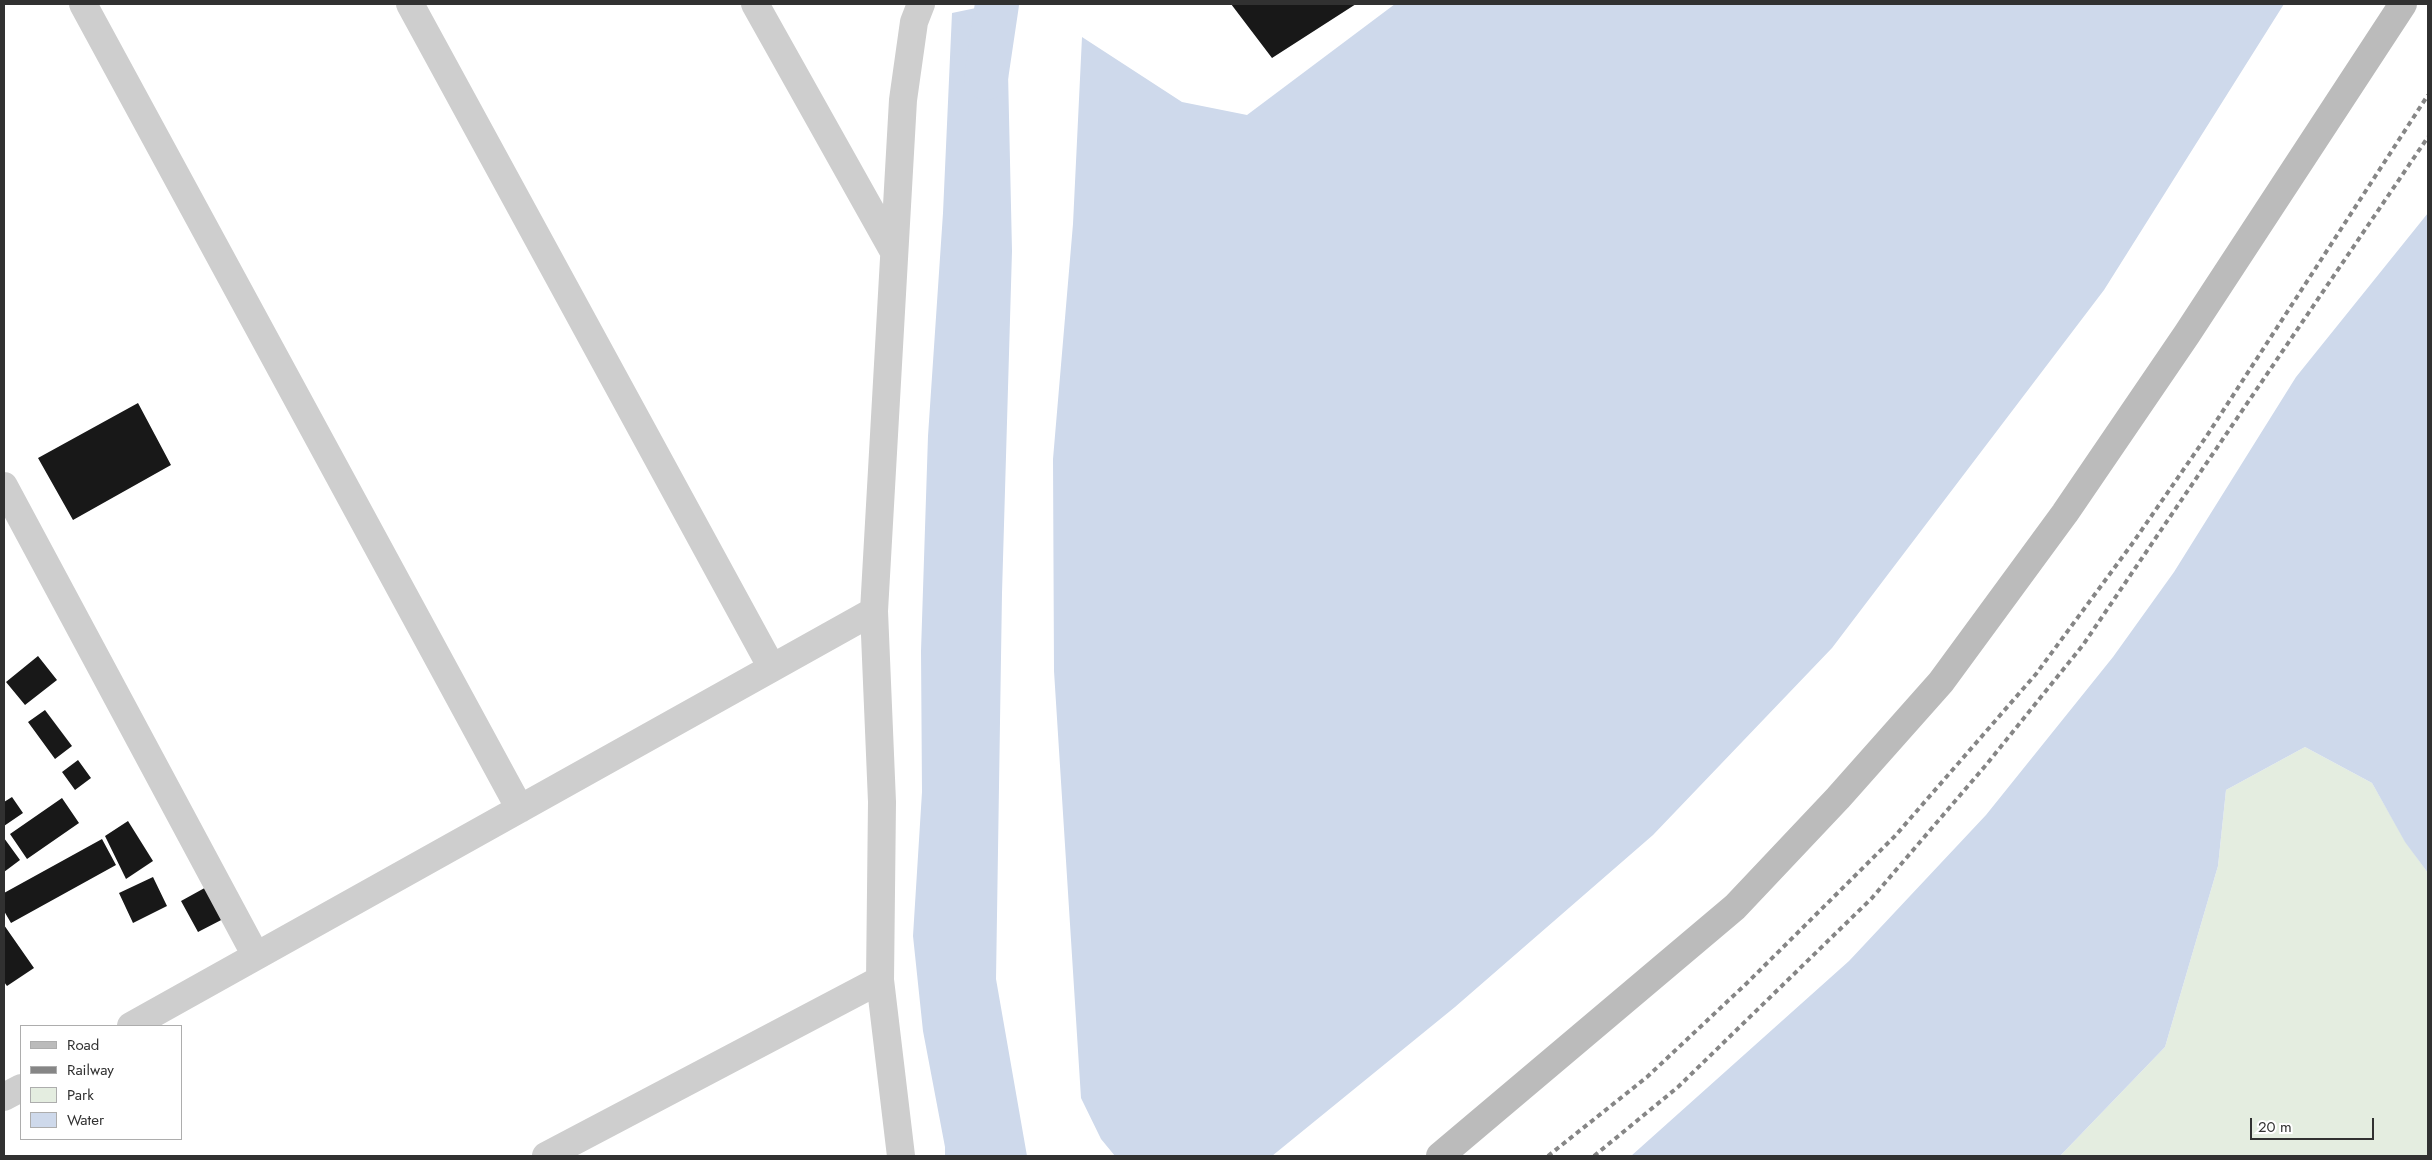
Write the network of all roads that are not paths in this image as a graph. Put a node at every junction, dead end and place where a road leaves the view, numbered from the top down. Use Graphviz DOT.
graph roads {
  1 [pos="83,4"];
  2 [pos="410,4"];
  3 [pos="755,4"];
  4 [pos="921,4"];
  5 [pos="2403,4"];
  6 [pos="894,252"];
  7 [pos="4,486"];
  8 [pos="874,610"];
  9 [pos="772,668"];
  10 [pos="520,809"];
  11 [pos="256,956"];
  12 [pos="880,980"];
  13 [pos="133,1025"];
  14 [pos="20,1089"];
  15 [pos="4,1097"];
  16 [pos="546,1156"];
  17 [pos="901,1156"];
  18 [pos="1440,1156"];
  1 -- 10 [label="street"];
  2 -- 9 [label="street"];
  3 -- 6 [label="street"];
  4 -- 6 [label="street"];
  5 -- 18 [label="main road"];
  6 -- 8 [label="street"];
  7 -- 11 [label="street"];
  8 -- 9 [label="street"];
  8 -- 12 [label="street"];
  9 -- 10 [label="street"];
  10 -- 11 [label="street"];
  11 -- 13 [label="street"];
  12 -- 16 [label="street"];
  12 -- 17 [label="street"];
  14 -- 15 [label="street"];
}
